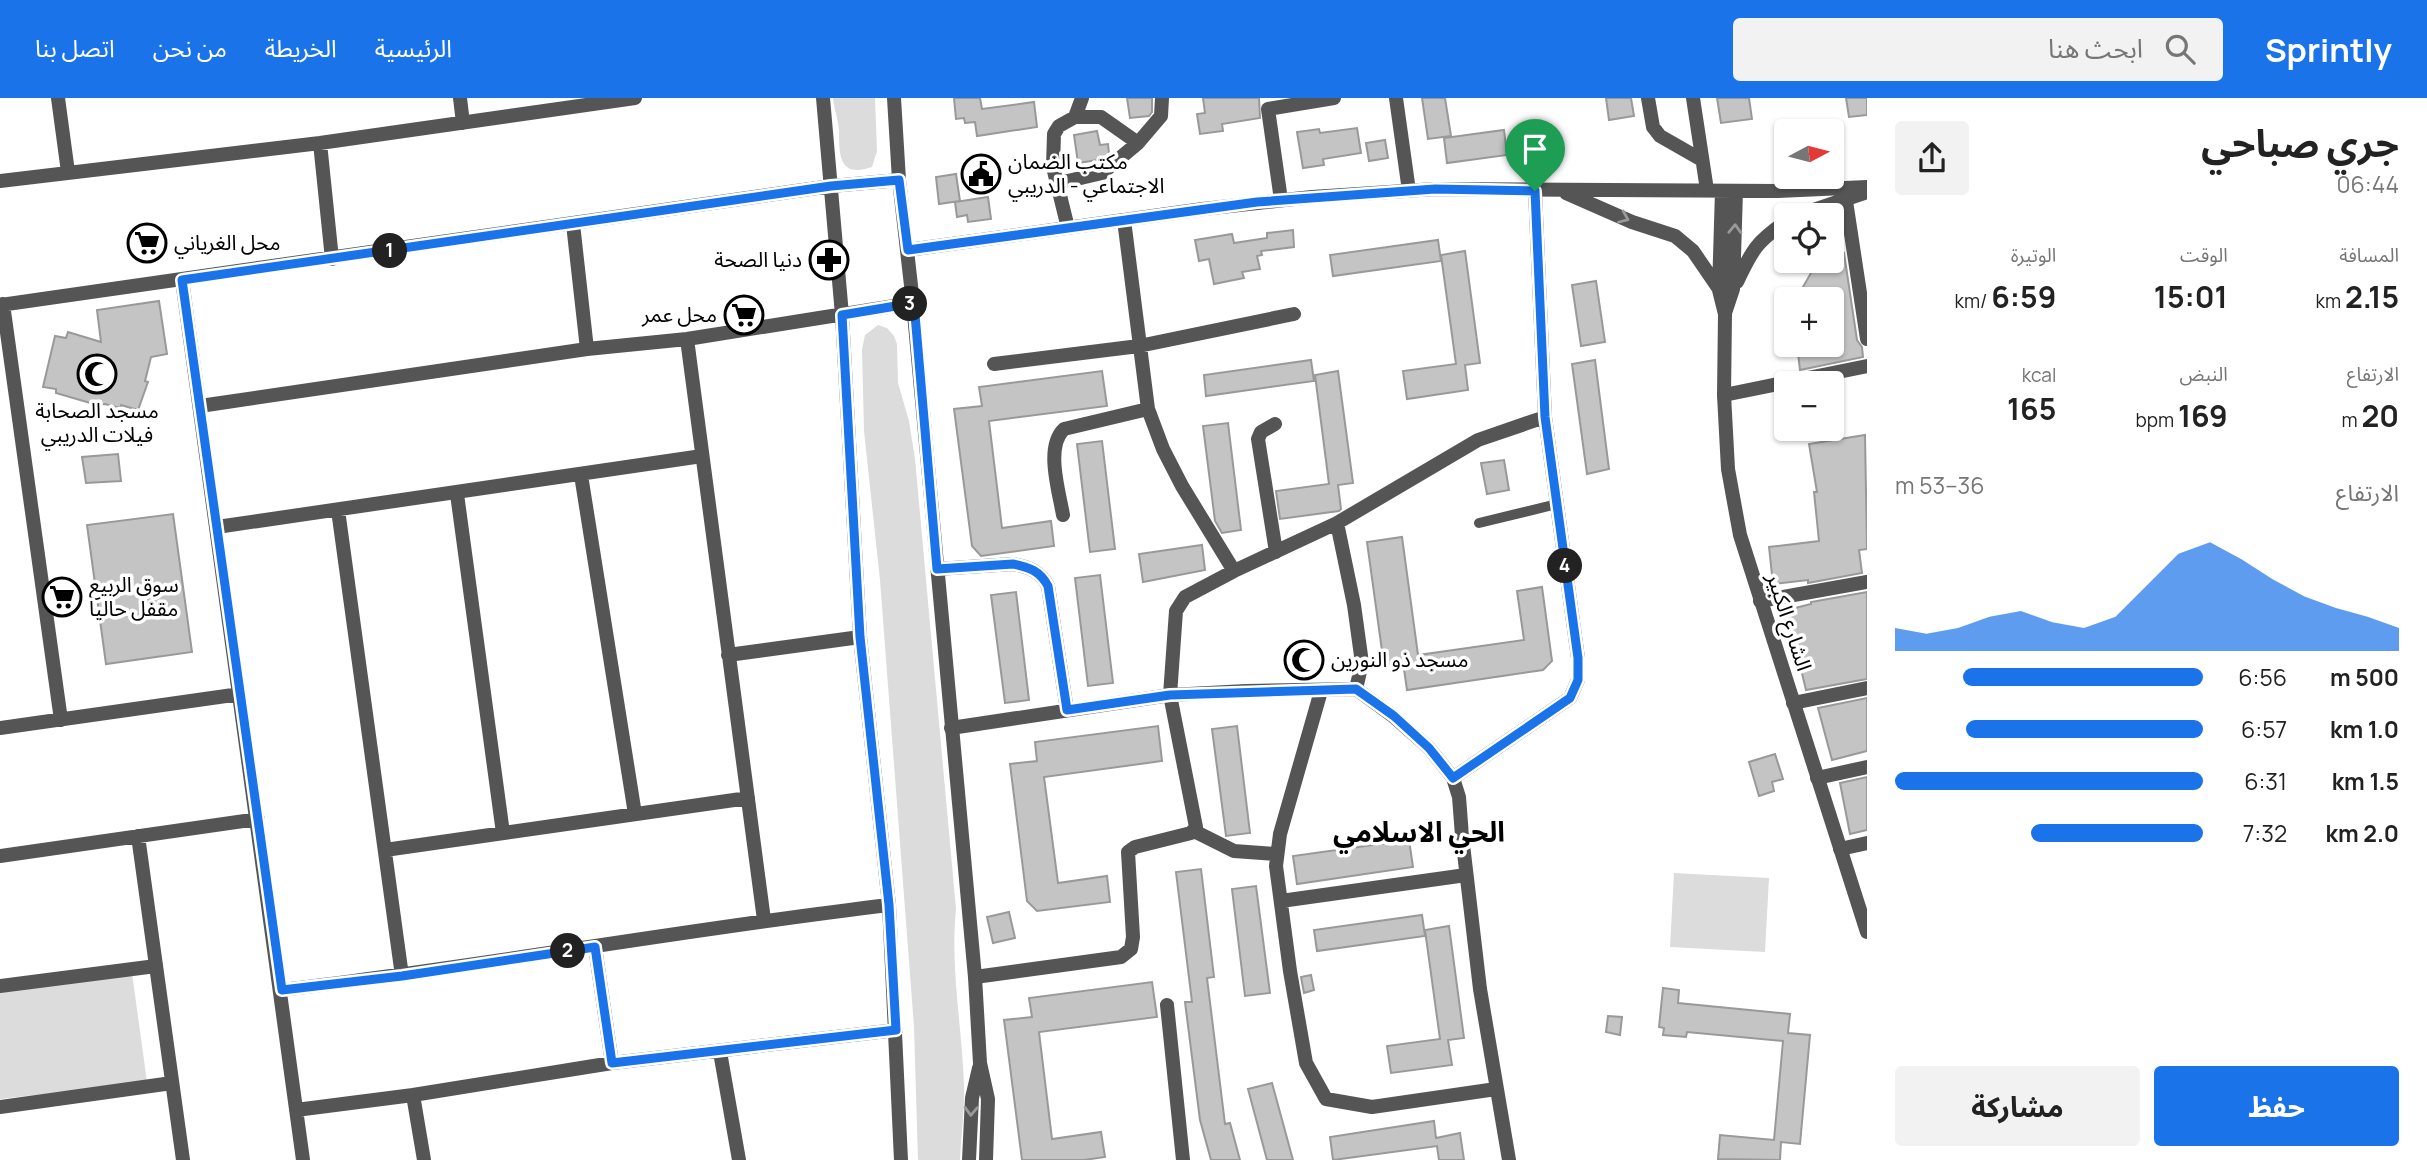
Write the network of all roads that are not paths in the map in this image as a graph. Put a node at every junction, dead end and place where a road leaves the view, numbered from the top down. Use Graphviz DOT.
graph roads {
  1 [pos="58,98"];
  2 [pos="460,98"];
  3 [pos="635,98"];
  4 [pos="823,98"];
  5 [pos="894,98"];
  6 [pos="1082,98"];
  7 [pos="1162,98"];
  8 [pos="1334,98"];
  9 [pos="1396,98"];
  10 [pos="1648,98"];
  11 [pos="1693,98"];
  12 [pos="587,101"];
  13 [pos="1267,103"];
  14 [pos="1075,117"];
  15 [pos="463,123"];
  16 [pos="320,143"];
  17 [pos="1138,143"];
  18 [pos="1702,160"];
  19 [pos="68,172"];
  20 [pos="899,180"];
  21 [pos="0,181"];
  22 [pos="1055,184"];
  23 [pos="831,186"];
  24 [pos="1867,189"];
  25 [pos="1409,191"];
  26 [pos="1535,191"];
  27 [pos="1562,191"];
  28 [pos="1722,191"];
  29 [pos="1281,200"];
  30 [pos="1846,201"];
  31 [pos="1839,203"];
  32 [pos="1124,220"];
  33 [pos="573,224"];
  34 [pos="1068,228"];
  35 [pos="1774,230"];
  36 [pos="908,250"];
  37 [pos="332,259"];
  38 [pos="182,280"];
  39 [pos="1726,290"];
  40 [pos="914,303"];
  41 [pos="1,305"];
  42 [pos="1294,314"];
  43 [pos="842,315"];
  44 [pos="687,339"];
  45 [pos="1867,339"];
  46 [pos="1139,346"];
  47 [pos="587,349"];
  48 [pos="994,364"];
  49 [pos="1867,366"];
  50 [pos="1724,395"];
  51 [pos="200,406"];
  52 [pos="1148,409"];
  53 [pos="1545,417"];
  54 [pos="1275,424"];
  55 [pos="702,456"];
  56 [pos="580,475"];
  57 [pos="457,494"];
  58 [pos="1557,504"];
  59 [pos="338,510"];
  60 [pos="1063,515"];
  61 [pos="1337,523"];
  62 [pos="1479,523"];
  63 [pos="217,527"];
  64 [pos="1276,552"];
  65 [pos="937,569"];
  66 [pos="1234,571"];
  67 [pos="1867,582"];
  68 [pos="1760,601"];
  69 [pos="860,637"];
  70 [pos="728,655"];
  71 [pos="1867,688"];
  72 [pos="1356,689"];
  73 [pos="1321,691"];
  74 [pos="240,694"];
  75 [pos="1170,695"];
  76 [pos="1793,703"];
  77 [pos="1067,710"];
  78 [pos="61,720"];
  79 [pos="951,728"];
  80 [pos="0,729"];
  81 [pos="1867,766"];
  82 [pos="1453,778"];
  83 [pos="1817,778"];
  84 [pos="748,798"];
  85 [pos="635,814"];
  86 [pos="258,819"];
  87 [pos="1194,831"];
  88 [pos="503,833"];
  89 [pos="138,836"];
  90 [pos="1867,843"];
  91 [pos="1840,849"];
  92 [pos="385,850"];
  93 [pos="1276,855"];
  94 [pos="0,856"];
  95 [pos="1466,876"];
  96 [pos="1281,901"];
  97 [pos="889,905"];
  98 [pos="764,920"];
  99 [pos="1867,932"];
  100 [pos="595,947"];
  101 [pos="156,966"];
  102 [pos="402,976"];
  103 [pos="975,978"];
  104 [pos="0,986"];
  105 [pos="282,990"];
  106 [pos="1167,1005"];
  107 [pos="896,1030"];
  108 [pos="720,1052"];
  109 [pos="612,1063"];
  110 [pos="980,1063"];
  111 [pos="172,1083"];
  112 [pos="1496,1089"];
  113 [pos="413,1095"];
  114 [pos="0,1107"];
  115 [pos="296,1110"];
  116 [pos="987,1135"];
  117 [pos="183,1160"];
  118 [pos="303,1160"];
  119 [pos="424,1160"];
  120 [pos="739,1160"];
  121 [pos="901,1160"];
  122 [pos="969,1160"];
  123 [pos="986,1160"];
  124 [pos="993,1160"];
  125 [pos="1180,1160"];
  126 [pos="1509,1160"];
  1 -- 19 [label="street"];
  2 -- 15 [label="street"];
  3 -- 12 [label="street"];
  4 -- 23 [label="street"];
  5 -- 20 [label="street"];
  6 -- 14 [label="street"];
  7 -- 17 [label="street"];
  8 -- 13 [label="street"];
  9 -- 25 [label="street"];
  10 -- 18 [label="street"];
  11 -- 18 [label="street, الشارع الكبير"];
  12 -- 15 [label="street"];
  13 -- 29 [label="street"];
  14 -- 17 [label="street"];
  14 -- 22 [label="street"];
  15 -- 16 [label="street"];
  16 -- 19 [label="street"];
  16 -- 37 [label="street"];
  17 -- 22 [label="street"];
  18 -- 28 [label="street, الشارع الكبير"];
  19 -- 21 [label="street"];
  20 -- 23 [label="street"];
  20 -- 36 [label="street"];
  22 -- 34 [label="street"];
  23 -- 33 [label="street"];
  23 -- 43 [label="street"];
  24 -- 28 [label="street"];
  24 -- 30 [label="street"];
  25 -- 26 [label="street"];
  25 -- 29 [label="street"];
  26 -- 27 [label="street"];
  26 -- 53 [label="street"];
  27 -- 28 [label="street"];
  27 -- 39 [label="street, one-way"];
  28 -- 39 [label="street, الشارع الكبير"];
  29 -- 32 [label="street"];
  30 -- 31 [label="street"];
  30 -- 45 [label="street"];
  32 -- 34 [label="street"];
  32 -- 46 [label="street"];
  33 -- 37 [label="street"];
  33 -- 47 [label="street"];
  34 -- 36 [label="street"];
  35 -- 39 [label="street"];
  36 -- 40 [label="street"];
  37 -- 38 [label="street"];
  38 -- 41 [label="street"];
  38 -- 51 [label="street"];
  39 -- 50 [label="street, الشارع الكبير"];
  40 -- 43 [label="street"];
  40 -- 65 [label="street"];
  41 -- 78 [label="street"];
  42 -- 46 [label="street"];
  43 -- 44 [label="street"];
  43 -- 69 [label="street"];
  44 -- 47 [label="street"];
  44 -- 55 [label="street"];
  46 -- 48 [label="street"];
  46 -- 52 [label="street"];
  47 -- 51 [label="street"];
  49 -- 50 [label="street"];
  50 -- 68 [label="street, الشارع الكبير"];
  51 -- 63 [label="street"];
  52 -- 60 [label="street"];
  52 -- 66 [label="street"];
  53 -- 58 [label="street"];
  53 -- 61 [label="street"];
  54 -- 64 [label="street"];
  55 -- 56 [label="street"];
  55 -- 70 [label="street"];
  56 -- 57 [label="street"];
  56 -- 85 [label="street"];
  57 -- 59 [label="street"];
  57 -- 88 [label="street"];
  58 -- 62 [label="lane"];
  58 -- 82 [label="street"];
  59 -- 63 [label="street"];
  59 -- 92 [label="street"];
  61 -- 64 [label="street"];
  61 -- 72 [label="street"];
  63 -- 74 [label="street"];
  64 -- 66 [label="street"];
  65 -- 77 [label="street"];
  65 -- 79 [label="street"];
  66 -- 75 [label="street"];
  67 -- 68 [label="street"];
  68 -- 76 [label="street, الشارع الكبير"];
  69 -- 70 [label="street"];
  69 -- 97 [label="street"];
  70 -- 84 [label="street"];
  71 -- 76 [label="street"];
  72 -- 73 [label="street"];
  72 -- 82 [label="street"];
  73 -- 75 [label="street"];
  73 -- 93 [label="street"];
  74 -- 78 [label="street"];
  74 -- 86 [label="street"];
  75 -- 77 [label="street"];
  75 -- 87 [label="street"];
  76 -- 83 [label="street, الشارع الكبير"];
  77 -- 79 [label="street"];
  78 -- 80 [label="street"];
  79 -- 103 [label="street"];
  81 -- 83 [label="street"];
  82 -- 95 [label="street"];
  83 -- 91 [label="street, الشارع الكبير"];
  84 -- 85 [label="street"];
  84 -- 98 [label="street"];
  85 -- 88 [label="street"];
  86 -- 89 [label="street"];
  86 -- 105 [label="street"];
  87 -- 93 [label="street"];
  87 -- 103 [label="street"];
  88 -- 92 [label="street"];
  89 -- 94 [label="street"];
  89 -- 101 [label="street"];
  90 -- 91 [label="street"];
  91 -- 99 [label="street, الشارع الكبير"];
  92 -- 102 [label="street"];
  93 -- 96 [label="street"];
  95 -- 96 [label="street"];
  95 -- 112 [label="street"];
  96 -- 112 [label="street"];
  97 -- 98 [label="street"];
  97 -- 107 [label="street"];
  98 -- 100 [label="street"];
  100 -- 102 [label="street"];
  100 -- 109 [label="street"];
  101 -- 104 [label="street"];
  101 -- 111 [label="street"];
  102 -- 105 [label="street"];
  103 -- 110 [label="street"];
  105 -- 115 [label="street"];
  106 -- 125 [label="street"];
  107 -- 108 [label="street"];
  107 -- 121 [label="street"];
  108 -- 109 [label="street"];
  108 -- 120 [label="street"];
  109 -- 113 [label="street"];
  110 -- 116 [label="street"];
  110 -- 122 [label="street, one-way"];
  111 -- 114 [label="street"];
  111 -- 117 [label="street"];
  112 -- 126 [label="street"];
  113 -- 115 [label="street"];
  113 -- 119 [label="street"];
  115 -- 118 [label="street"];
  116 -- 123 [label="street"];
  116 -- 124 [label="street"];
}
